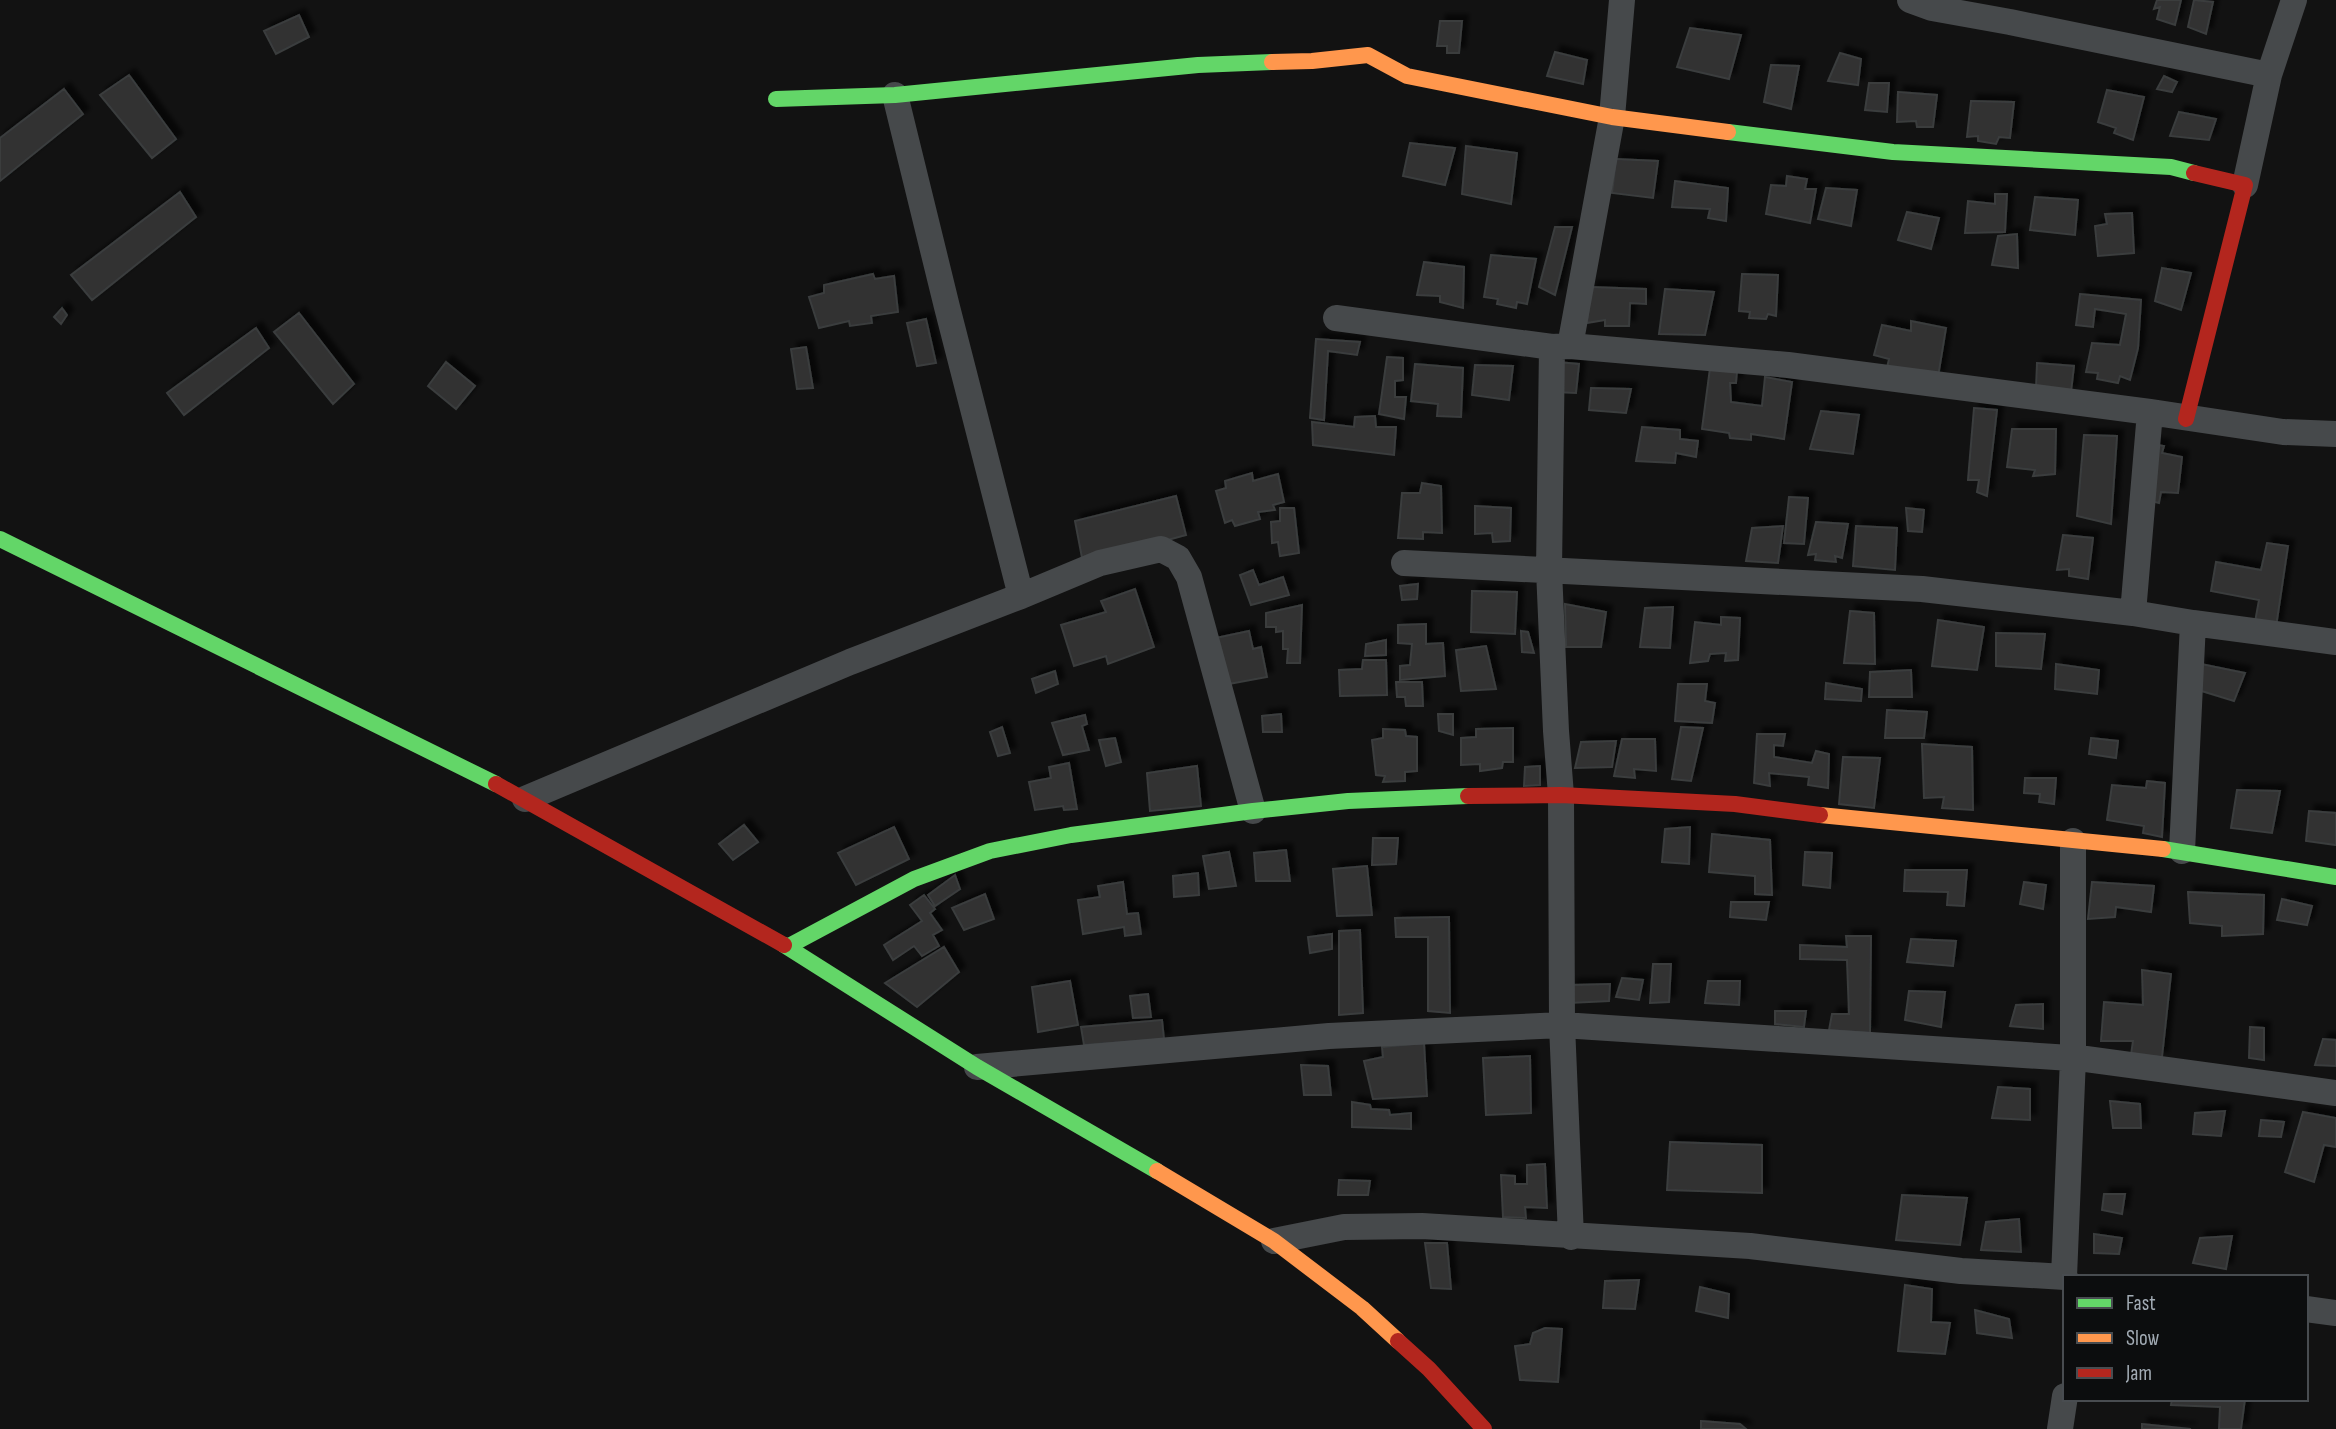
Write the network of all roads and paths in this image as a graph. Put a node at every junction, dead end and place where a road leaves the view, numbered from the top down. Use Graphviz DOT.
graph roads {
  1 [pos="1622,0"];
  2 [pos="1910,0"];
  3 [pos="2294,0"];
  4 [pos="2269,75"];
  5 [pos="895,95"];
  6 [pos="776,99"];
  7 [pos="1612,117"];
  8 [pos="2245,185"];
  9 [pos="1336,318"];
  10 [pos="1561,346"];
  11 [pos="2150,412"];
  12 [pos="2186,419"];
  13 [pos="2336,434"];
  14 [pos="0,539"];
  15 [pos="1404,563"];
  16 [pos="1549,570"];
  17 [pos="1021,596"];
  18 [pos="2133,613"];
  19 [pos="2193,623"];
  20 [pos="2336,642"];
  21 [pos="1561,795"];
  22 [pos="525,799"];
  23 [pos="1253,811"];
  24 [pos="2073,841"];
  25 [pos="2182,851"];
  26 [pos="2336,877"];
  27 [pos="787,947"];
  28 [pos="1562,1025"];
  29 [pos="2073,1058"];
  30 [pos="977,1068"];
  31 [pos="2336,1093"];
  32 [pos="1572,1237"];
  33 [pos="1274,1241"];
  34 [pos="2064,1275"];
  35 [pos="2063,1277"];
  36 [pos="2308,1308"];
  37 [pos="2336,1312"];
  38 [pos="2064,1401"];
  39 [pos="1484,1429"];
  40 [pos="2060,1429"];
  1 -- 7 [label="street"];
  2 -- 4 [label="street"];
  3 -- 4 [label="street"];
  4 -- 8 [label="street"];
  5 -- 6 [label="street"];
  5 -- 7 [label="street"];
  5 -- 17 [label="street"];
  7 -- 8 [label="street"];
  7 -- 10 [label="street"];
  8 -- 12 [label="street"];
  9 -- 10 [label="street"];
  10 -- 11 [label="street"];
  10 -- 16 [label="street"];
  11 -- 12 [label="street"];
  11 -- 18 [label="street"];
  12 -- 13 [label="street"];
  14 -- 22 [label="street"];
  15 -- 16 [label="street"];
  16 -- 18 [label="street"];
  16 -- 21 [label="street"];
  17 -- 22 [label="street"];
  17 -- 23 [label="street"];
  18 -- 19 [label="street"];
  19 -- 20 [label="street"];
  19 -- 25 [label="street"];
  21 -- 23 [label="street"];
  21 -- 24 [label="street"];
  21 -- 28 [label="street"];
  22 -- 27 [label="street"];
  23 -- 27 [label="street"];
  24 -- 25 [label="street"];
  24 -- 29 [label="street"];
  25 -- 26 [label="street"];
  27 -- 30 [label="street"];
  28 -- 29 [label="street"];
  28 -- 30 [label="street"];
  28 -- 32 [label="street"];
  29 -- 31 [label="street"];
  29 -- 34 [label="street"];
  30 -- 33 [label="street"];
  32 -- 33 [label="street"];
  32 -- 35 [label="street"];
  33 -- 39 [label="street"];
  36 -- 37 [label="street"];
  38 -- 40 [label="street"];
}
